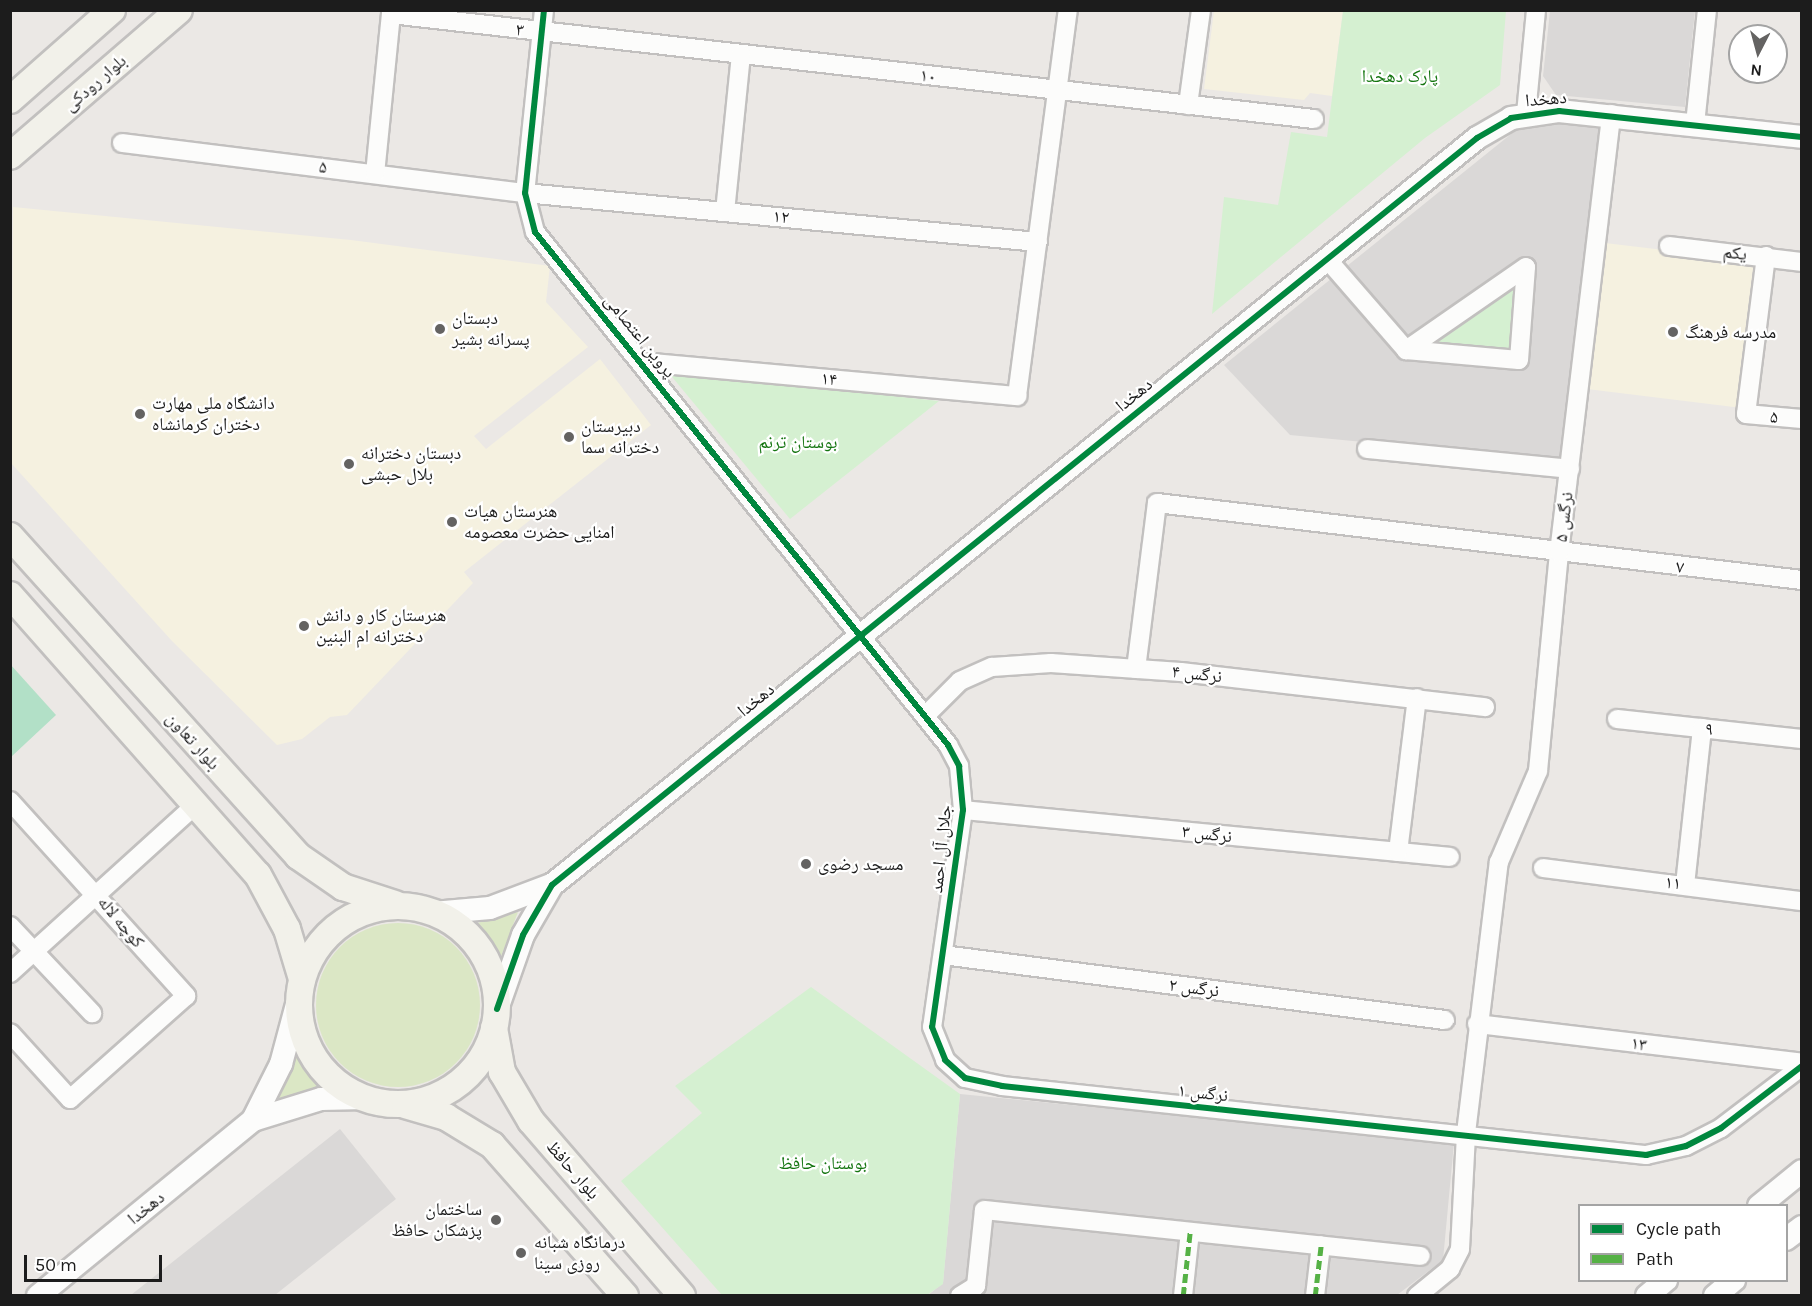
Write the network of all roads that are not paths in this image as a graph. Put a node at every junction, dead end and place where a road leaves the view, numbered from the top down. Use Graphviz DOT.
graph roads {
  1 [pos="112,10"];
  2 [pos="179,10"];
  3 [pos="544,10"];
  4 [pos="1068,10"];
  5 [pos="1201,10"];
  6 [pos="1536,10"];
  7 [pos="1707,10"];
  8 [pos="542,32"];
  9 [pos="741,55"];
  10 [pos="1058,90"];
  11 [pos="10,100"];
  12 [pos="1188,105"];
  13 [pos="1526,114"];
  14 [pos="1611,114"];
  15 [pos="1314,119"];
  16 [pos="1695,124"];
  17 [pos="1802,137"];
  18 [pos="122,142"];
  19 [pos="10,156"];
  20 [pos="375,174"];
  21 [pos="525,192"];
  22 [pos="725,212"];
  23 [pos="1038,242"];
  24 [pos="1669,246"];
  25 [pos="1766,256"];
  26 [pos="1327,259"];
  27 [pos="1802,262"];
  28 [pos="1406,351"];
  29 [pos="642,362"];
  30 [pos="1802,419"];
  31 [pos="1367,449"];
  32 [pos="1570,469"];
  33 [pos="10,536"];
  34 [pos="1559,553"];
  35 [pos="1802,580"];
  36 [pos="10,595"];
  37 [pos="860,634"];
  38 [pos="1136,669"];
  39 [pos="1417,698"];
  40 [pos="1485,707"];
  41 [pos="925,716"];
  42 [pos="1617,719"];
  43 [pos="1702,728"];
  44 [pos="1802,739"];
  45 [pos="10,801"];
  46 [pos="195,805"];
  47 [pos="963,810"];
  48 [pos="1398,852"];
  49 [pos="1450,857"];
  50 [pos="1543,868"];
  51 [pos="552,885"];
  52 [pos="1685,885"];
  53 [pos="94,893"];
  54 [pos="1802,901"];
  55 [pos="404,906"];
  56 [pos="433,913"];
  57 [pos="10,926"];
  58 [pos="34,951"];
  59 [pos="943,955"];
  60 [pos="10,973"];
  61 [pos="301,988"];
  62 [pos="92,1013"];
  63 [pos="496,1018"];
  64 [pos="1445,1020"];
  65 [pos="1477,1024"];
  66 [pos="10,1033"];
  67 [pos="945,1060"];
  68 [pos="1802,1065"];
  69 [pos="366,1098"];
  70 [pos="396,1103"];
  71 [pos="253,1120"];
  72 [pos="1466,1133"];
  73 [pos="1802,1172"];
  74 [pos="1762,1204"];
  75 [pos="1802,1227"];
  76 [pos="1190,1232"];
  77 [pos="1788,1238"];
  78 [pos="1321,1245"];
  79 [pos="1421,1256"];
  80 [pos="1665,1282"];
  81 [pos="1733,1282"];
  82 [pos="38,1296"];
  83 [pos="625,1296"];
  84 [pos="682,1296"];
  85 [pos="960,1296"];
  86 [pos="1182,1296"];
  87 [pos="1315,1296"];
  88 [pos="1418,1296"];
  89 [pos="1647,1296"];
  90 [pos="1716,1296"];
  1 -- 11 [label="main road"];
  2 -- 19 [label="main road, بلوار رودکی"];
  3 -- 8 [label="street, پروین اعتصامی"];
  4 -- 10 [label="street"];
  5 -- 12 [label="street"];
  6 -- 13 [label="street"];
  7 -- 16 [label="street"];
  8 -- 9 [label="street, ۱۰"];
  8 -- 20 [label="street, ۳"];
  8 -- 21 [label="street, پروین اعتصامی"];
  9 -- 10 [label="street, ۱۰"];
  9 -- 22 [label="street"];
  10 -- 12 [label="street, ۱۰"];
  10 -- 23 [label="street"];
  12 -- 15 [label="street, ۱۰"];
  13 -- 14 [label="street, دهخدا"];
  13 -- 26 [label="street, دهخدا"];
  14 -- 16 [label="street, دهخدا"];
  14 -- 32 [label="street, نرگس ۵"];
  16 -- 17 [label="street, دهخدا"];
  18 -- 20 [label="street, ۵"];
  20 -- 21 [label="street, ۵"];
  21 -- 22 [label="street, ۱۲"];
  21 -- 29 [label="street, پروین اعتصامی"];
  22 -- 23 [label="street, ۱۲"];
  23 -- 29 [label="street, ۱۴"];
  24 -- 25 [label="street, یکم"];
  25 -- 27 [label="street, یکم"];
  25 -- 30 [label="street, ۵"];
  26 -- 28 [label="street"];
  26 -- 37 [label="street, دهخدا"];
  28 -- 28 [label="street"];
  29 -- 37 [label="street, پروین اعتصامی"];
  31 -- 32 [label="street"];
  32 -- 34 [label="street, نرگس ۵"];
  33 -- 55 [label="main road, بلوار تعاون"];
  34 -- 35 [label="street, ۷"];
  34 -- 38 [label="street, نرگس ۵"];
  34 -- 65 [label="street"];
  36 -- 46 [label="main road"];
  37 -- 41 [label="street, جلال آل احمد"];
  37 -- 51 [label="street, دهخدا"];
  38 -- 39 [label="street, نرگس ۴"];
  38 -- 41 [label="street, نرگس ۴"];
  39 -- 40 [label="street, نرگس ۴"];
  39 -- 48 [label="street"];
  41 -- 47 [label="street, جلال آل احمد"];
  42 -- 43 [label="street, ۹"];
  43 -- 44 [label="street, ۹"];
  43 -- 52 [label="street"];
  45 -- 53 [label="street"];
  46 -- 53 [label="street, کوچه لاله"];
  46 -- 61 [label="main road"];
  47 -- 48 [label="street, نرگس ۳"];
  47 -- 59 [label="street, جلال آل احمد"];
  48 -- 49 [label="street, نرگس ۳"];
  50 -- 52 [label="street, ۱۱"];
  51 -- 56 [label="street"];
  51 -- 63 [label="street"];
  52 -- 54 [label="street, ۱۱"];
  53 -- 58 [label="street"];
  53 -- 66 [label="street, کوچه لاله"];
  55 -- 56 [label="main road"];
  55 -- 61 [label="main road"];
  56 -- 63 [label="main road"];
  57 -- 58 [label="street"];
  58 -- 60 [label="street"];
  58 -- 62 [label="street"];
  59 -- 64 [label="street, نرگس ۲"];
  59 -- 67 [label="street, جلال آل احمد"];
  61 -- 69 [label="main road"];
  61 -- 71 [label="street"];
  63 -- 70 [label="main road"];
  63 -- 84 [label="main road, بلوار حافظ"];
  65 -- 68 [label="street, ۱۳"];
  65 -- 72 [label="street"];
  67 -- 72 [label="street, نرگس ۱"];
  68 -- 72 [label="street, نرگس ۱"];
  69 -- 70 [label="main road"];
  69 -- 71 [label="street"];
  70 -- 83 [label="main road"];
  71 -- 82 [label="street, دهخدا"];
  72 -- 88 [label="street"];
  73 -- 74 [label="street"];
  75 -- 77 [label="street"];
  76 -- 78 [label="street"];
  76 -- 85 [label="street"];
  76 -- 86 [label="street"];
  78 -- 79 [label="street"];
  78 -- 87 [label="street"];
  80 -- 89 [label="street"];
  81 -- 90 [label="street"];
}
